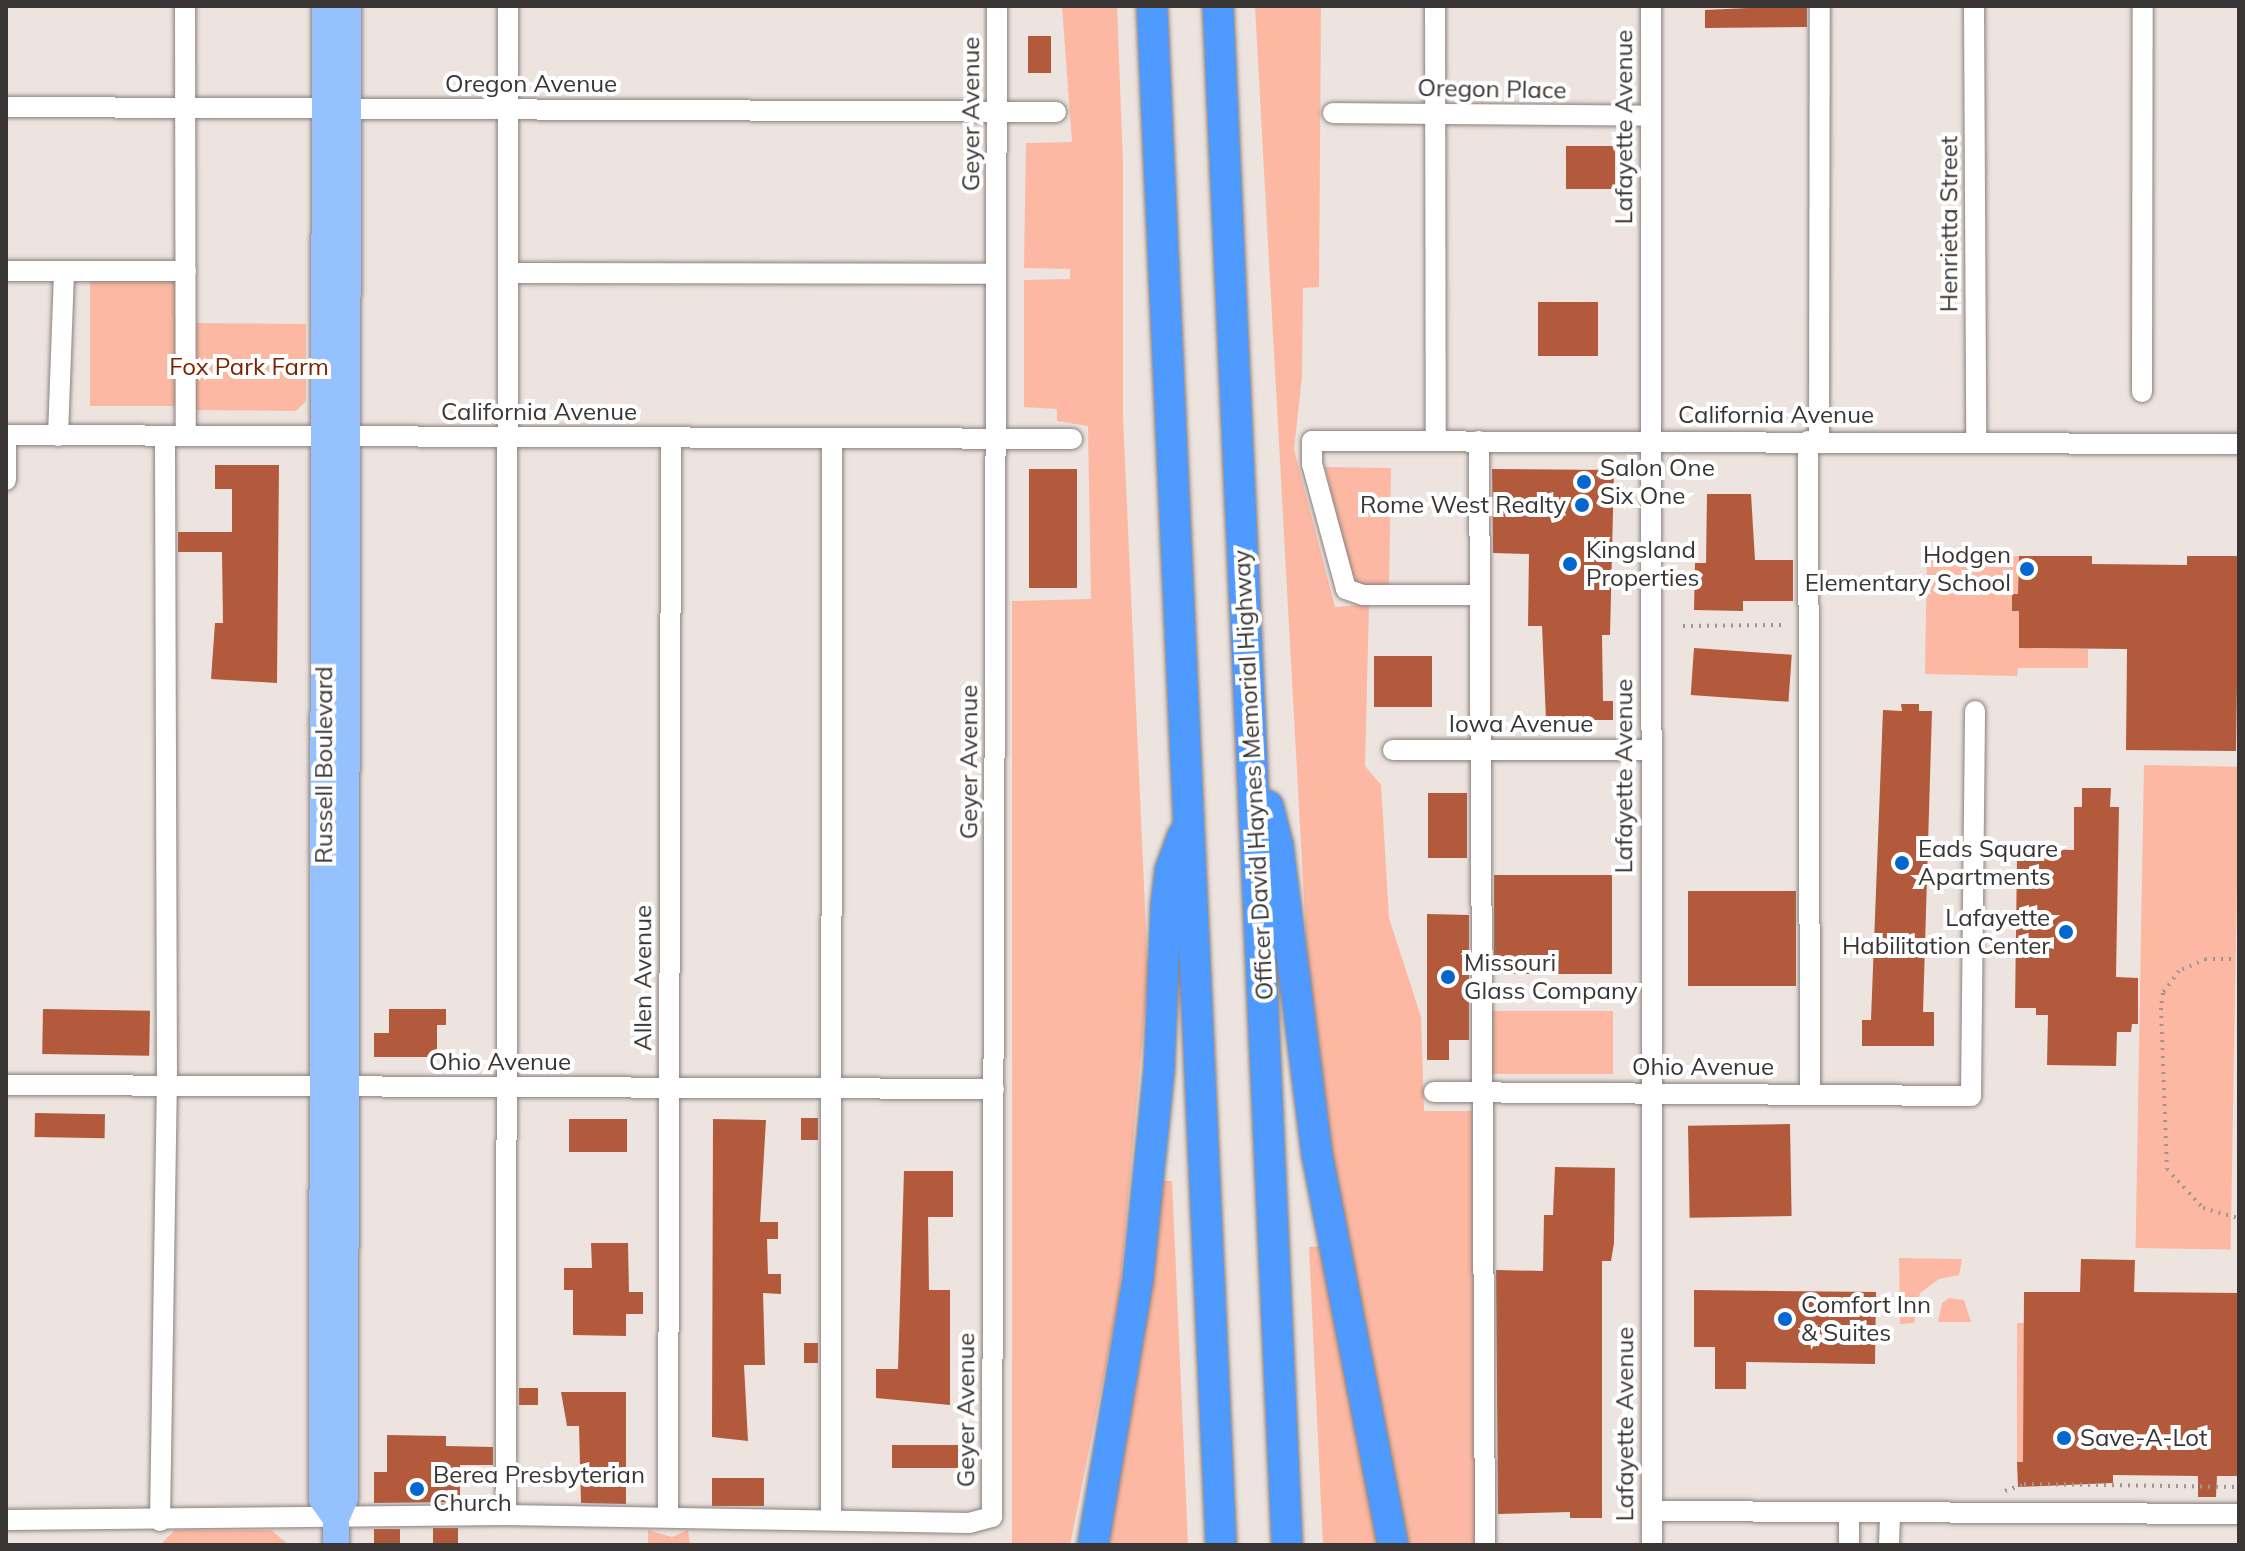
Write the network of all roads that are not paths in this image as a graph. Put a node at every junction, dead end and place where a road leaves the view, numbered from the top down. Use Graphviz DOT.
graph roads {
  1 [pos="185,6"];
  2 [pos="325,6"];
  3 [pos="348,6"];
  4 [pos="508,6"];
  5 [pos="997,6"];
  6 [pos="1152,6"];
  7 [pos="1218,6"];
  8 [pos="1435,6"];
  9 [pos="1651,6"];
  10 [pos="1820,6"];
  11 [pos="1974,6"];
  12 [pos="2143,6"];
  13 [pos="6,107"];
  14 [pos="185,108"];
  15 [pos="336,109"];
  16 [pos="508,110"];
  17 [pos="997,112"];
  18 [pos="1056,112"];
  19 [pos="1333,113"];
  20 [pos="1435,114"];
  21 [pos="1650,116"];
  22 [pos="6,271"];
  23 [pos="64,271"];
  24 [pos="186,271"];
  25 [pos="508,273"];
  26 [pos="996,274"];
  27 [pos="2142,392"];
  28 [pos="6,435"];
  29 [pos="58,436"];
  30 [pos="175,436"];
  31 [pos="336,437"];
  32 [pos="508,437"];
  33 [pos="671,438"];
  34 [pos="832,439"];
  35 [pos="996,439"];
  36 [pos="1072,439"];
  37 [pos="1436,441"];
  38 [pos="1479,441"];
  39 [pos="1649,441"];
  40 [pos="1814,441"];
  41 [pos="1976,442"];
  42 [pos="2239,444"];
  43 [pos="6,480"];
  44 [pos="1480,595"];
  45 [pos="1975,711"];
  46 [pos="1251,738"];
  47 [pos="1393,750"];
  48 [pos="1481,750"];
  49 [pos="1649,750"];
  50 [pos="1188,822"];
  51 [pos="6,1085"];
  52 [pos="167,1086"];
  53 [pos="335,1088"];
  54 [pos="507,1088"];
  55 [pos="669,1088"];
  56 [pos="831,1088"];
  57 [pos="994,1089"];
  58 [pos="1434,1092"];
  59 [pos="1483,1092"];
  60 [pos="1650,1092"];
  61 [pos="1810,1094"];
  62 [pos="1652,1511"];
  63 [pos="1849,1512"];
  64 [pos="1890,1513"];
  65 [pos="2239,1514"];
  66 [pos="506,1515"];
  67 [pos="668,1517"];
  68 [pos="6,1520"];
  69 [pos="831,1520"];
  70 [pos="160,1521"];
  71 [pos="336,1532"];
  72 [pos="1093,1545"];
  73 [pos="1221,1545"];
  74 [pos="1287,1545"];
  75 [pos="1393,1545"];
  76 [pos="1485,1545"];
  77 [pos="1652,1545"];
  78 [pos="1849,1545"];
  79 [pos="1889,1545"];
  1 -- 14 [label="street"];
  2 -- 15 [label="main road, Russell Boulevard"];
  3 -- 15 [label="main road, Russell Boulevard"];
  4 -- 16 [label="street"];
  5 -- 17 [label="street, Geyer Avenue"];
  6 -- 50 [label="highway"];
  7 -- 46 [label="highway, Officer David Haynes Memorial Highway"];
  8 -- 20 [label="street"];
  9 -- 21 [label="street, Lafayette Avenue"];
  10 -- 40 [label="street"];
  11 -- 41 [label="street, Henrietta Street"];
  12 -- 27 [label="street"];
  13 -- 14 [label="street, Oregon Avenue"];
  14 -- 15 [label="street, Oregon Avenue"];
  14 -- 24 [label="street"];
  15 -- 16 [label="street, Oregon Avenue"];
  15 -- 31 [label="main road, Russell Boulevard"];
  16 -- 17 [label="street, Oregon Avenue"];
  16 -- 25 [label="street"];
  17 -- 18 [label="street, Oregon Avenue"];
  17 -- 26 [label="street, Geyer Avenue"];
  19 -- 20 [label="street, Oregon Place"];
  20 -- 21 [label="street, Oregon Place"];
  20 -- 37 [label="street"];
  21 -- 39 [label="street, Lafayette Avenue"];
  22 -- 23 [label="street"];
  23 -- 24 [label="street"];
  23 -- 29 [label="street"];
  24 -- 30 [label="street"];
  25 -- 26 [label="street"];
  25 -- 32 [label="street"];
  26 -- 35 [label="street, Geyer Avenue"];
  28 -- 29 [label="street, California Avenue"];
  28 -- 43 [label="street"];
  29 -- 30 [label="street, California Avenue"];
  30 -- 31 [label="street, California Avenue"];
  30 -- 52 [label="street"];
  31 -- 32 [label="street, California Avenue"];
  31 -- 53 [label="main road, Russell Boulevard"];
  32 -- 33 [label="street, California Avenue"];
  32 -- 54 [label="street"];
  33 -- 34 [label="street, California Avenue"];
  33 -- 55 [label="street, Allen Avenue"];
  34 -- 35 [label="street, California Avenue"];
  34 -- 56 [label="street"];
  35 -- 36 [label="street, California Avenue"];
  35 -- 57 [label="street, Geyer Avenue"];
  37 -- 38 [label="street, California Avenue"];
  37 -- 44 [label="street, California Avenue"];
  38 -- 39 [label="street, California Avenue"];
  38 -- 44 [label="street"];
  39 -- 40 [label="street, California Avenue"];
  39 -- 49 [label="street, Lafayette Avenue"];
  40 -- 41 [label="street, California Avenue"];
  40 -- 61 [label="street"];
  41 -- 42 [label="street, California Avenue"];
  44 -- 48 [label="street"];
  45 -- 61 [label="street, Ohio Avenue"];
  46 -- 74 [label="highway, Officer David Haynes Memorial Highway"];
  46 -- 75 [label="highway"];
  47 -- 48 [label="street, Iowa Avenue"];
  48 -- 49 [label="street, Iowa Avenue"];
  48 -- 59 [label="street"];
  49 -- 60 [label="street, Lafayette Avenue"];
  50 -- 72 [label="highway"];
  50 -- 73 [label="highway"];
  51 -- 52 [label="street, Ohio Avenue"];
  52 -- 53 [label="street, Ohio Avenue"];
  52 -- 70 [label="street"];
  53 -- 54 [label="street, Ohio Avenue"];
  53 -- 71 [label="main road, Russell Boulevard"];
  54 -- 55 [label="street, Ohio Avenue"];
  54 -- 66 [label="street"];
  55 -- 56 [label="street, Ohio Avenue"];
  55 -- 67 [label="street, Allen Avenue"];
  56 -- 57 [label="street, Ohio Avenue"];
  56 -- 69 [label="street"];
  57 -- 69 [label="street, Geyer Avenue"];
  58 -- 59 [label="street, Ohio Avenue"];
  59 -- 60 [label="street, Ohio Avenue"];
  59 -- 76 [label="street"];
  60 -- 61 [label="street, Ohio Avenue"];
  60 -- 62 [label="street, Lafayette Avenue"];
  62 -- 63 [label="street"];
  62 -- 77 [label="street, Lafayette Avenue"];
  63 -- 64 [label="street"];
  63 -- 78 [label="street"];
  64 -- 65 [label="street"];
  64 -- 79 [label="street"];
  66 -- 67 [label="street"];
  66 -- 71 [label="street"];
  67 -- 69 [label="street"];
  68 -- 70 [label="street"];
  70 -- 71 [label="street"];
}
